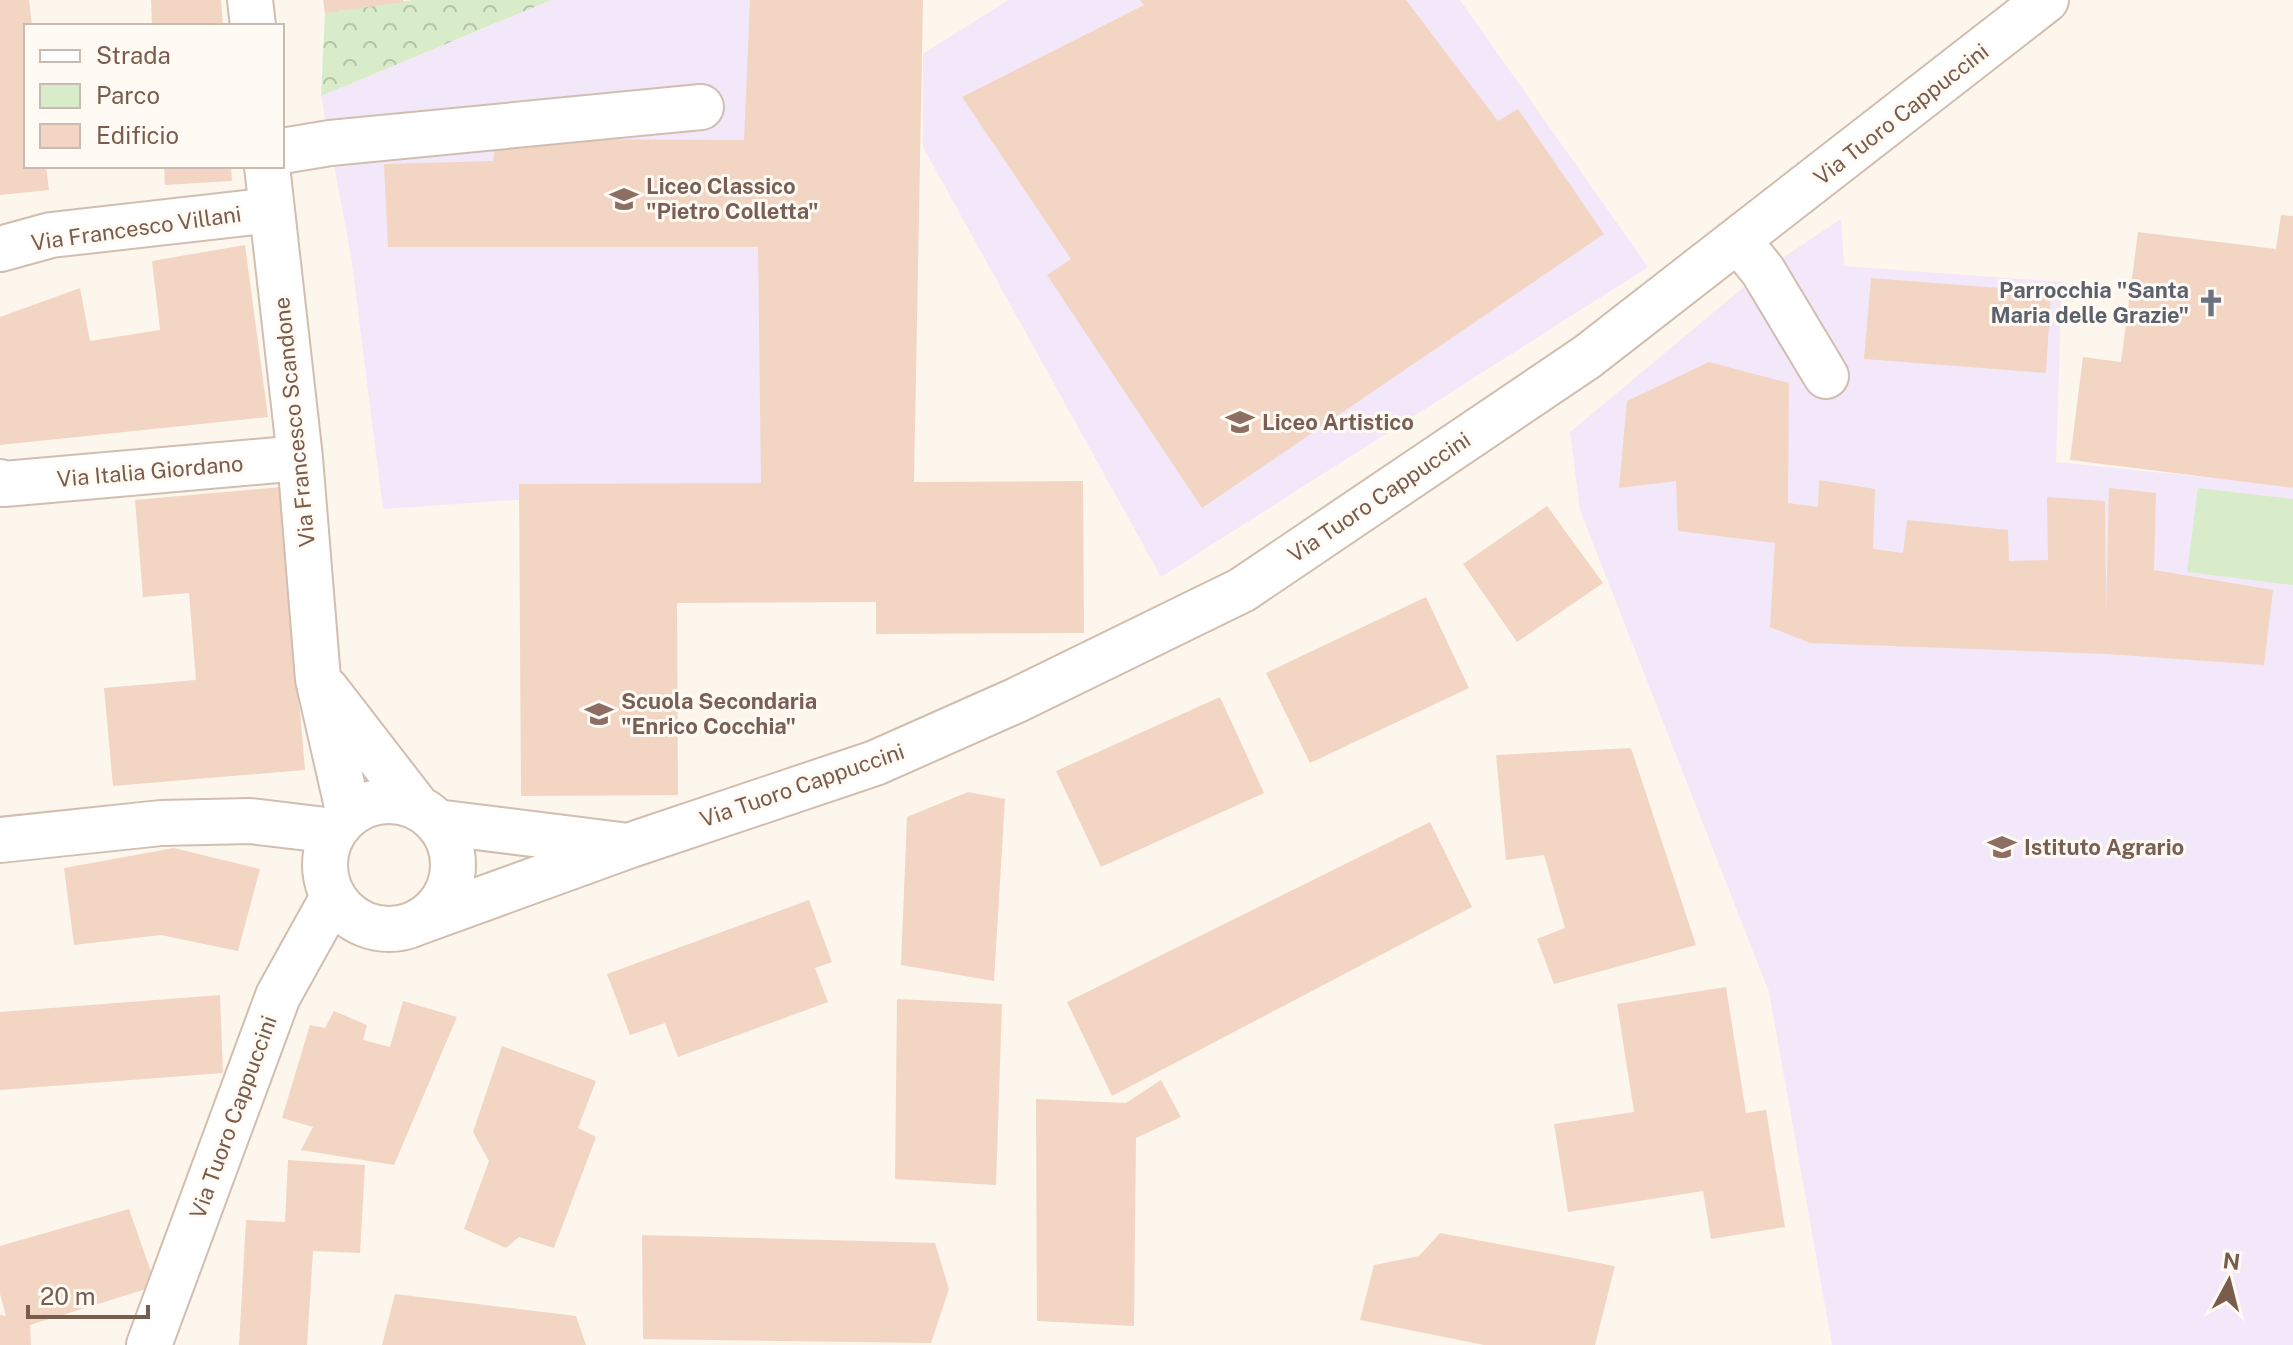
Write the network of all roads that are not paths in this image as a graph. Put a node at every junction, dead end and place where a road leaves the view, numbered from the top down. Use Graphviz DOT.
graph roads {
  1 [pos="250,0"];
  2 [pos="2046,0"];
  3 [pos="253,24"];
  4 [pos="701,107"];
  5 [pos="284,151"];
  6 [pos="267,168"];
  7 [pos="272,210"];
  8 [pos="1738,240"];
  9 [pos="0,249"];
  10 [pos="1826,376"];
  11 [pos="300,458"];
  12 [pos="0,482"];
  13 [pos="318,679"];
  14 [pos="427,815"];
  15 [pos="342,823"];
  16 [pos="0,840"];
  17 [pos="628,846"];
  18 [pos="333,897"];
  19 [pos="416,923"];
  20 [pos="149,1345"];
  1 -- 3 [label="street"];
  2 -- 8 [label="street, Via Tuoro Cappuccini"];
  4 -- 5 [label="street"];
  6 -- 7 [label="street, Via Francesco Scandone"];
  7 -- 9 [label="street, Via Francesco Villani"];
  7 -- 11 [label="street, Via Francesco Scandone"];
  8 -- 10 [label="street"];
  8 -- 17 [label="street, Via Tuoro Cappuccini"];
  11 -- 12 [label="street, Via Italia Giordano"];
  11 -- 13 [label="street, Via Francesco Scandone"];
  13 -- 14 [label="street"];
  13 -- 15 [label="street, Via Francesco Scandone"];
  14 -- 15 [label="street"];
  14 -- 17 [label="street, Via Tuoro Cappuccini"];
  14 -- 19 [label="street"];
  15 -- 16 [label="street"];
  15 -- 18 [label="street"];
  17 -- 19 [label="street, Via Tuoro Cappuccini"];
  18 -- 19 [label="street"];
  18 -- 20 [label="street, Via Tuoro Cappuccini"];
}
